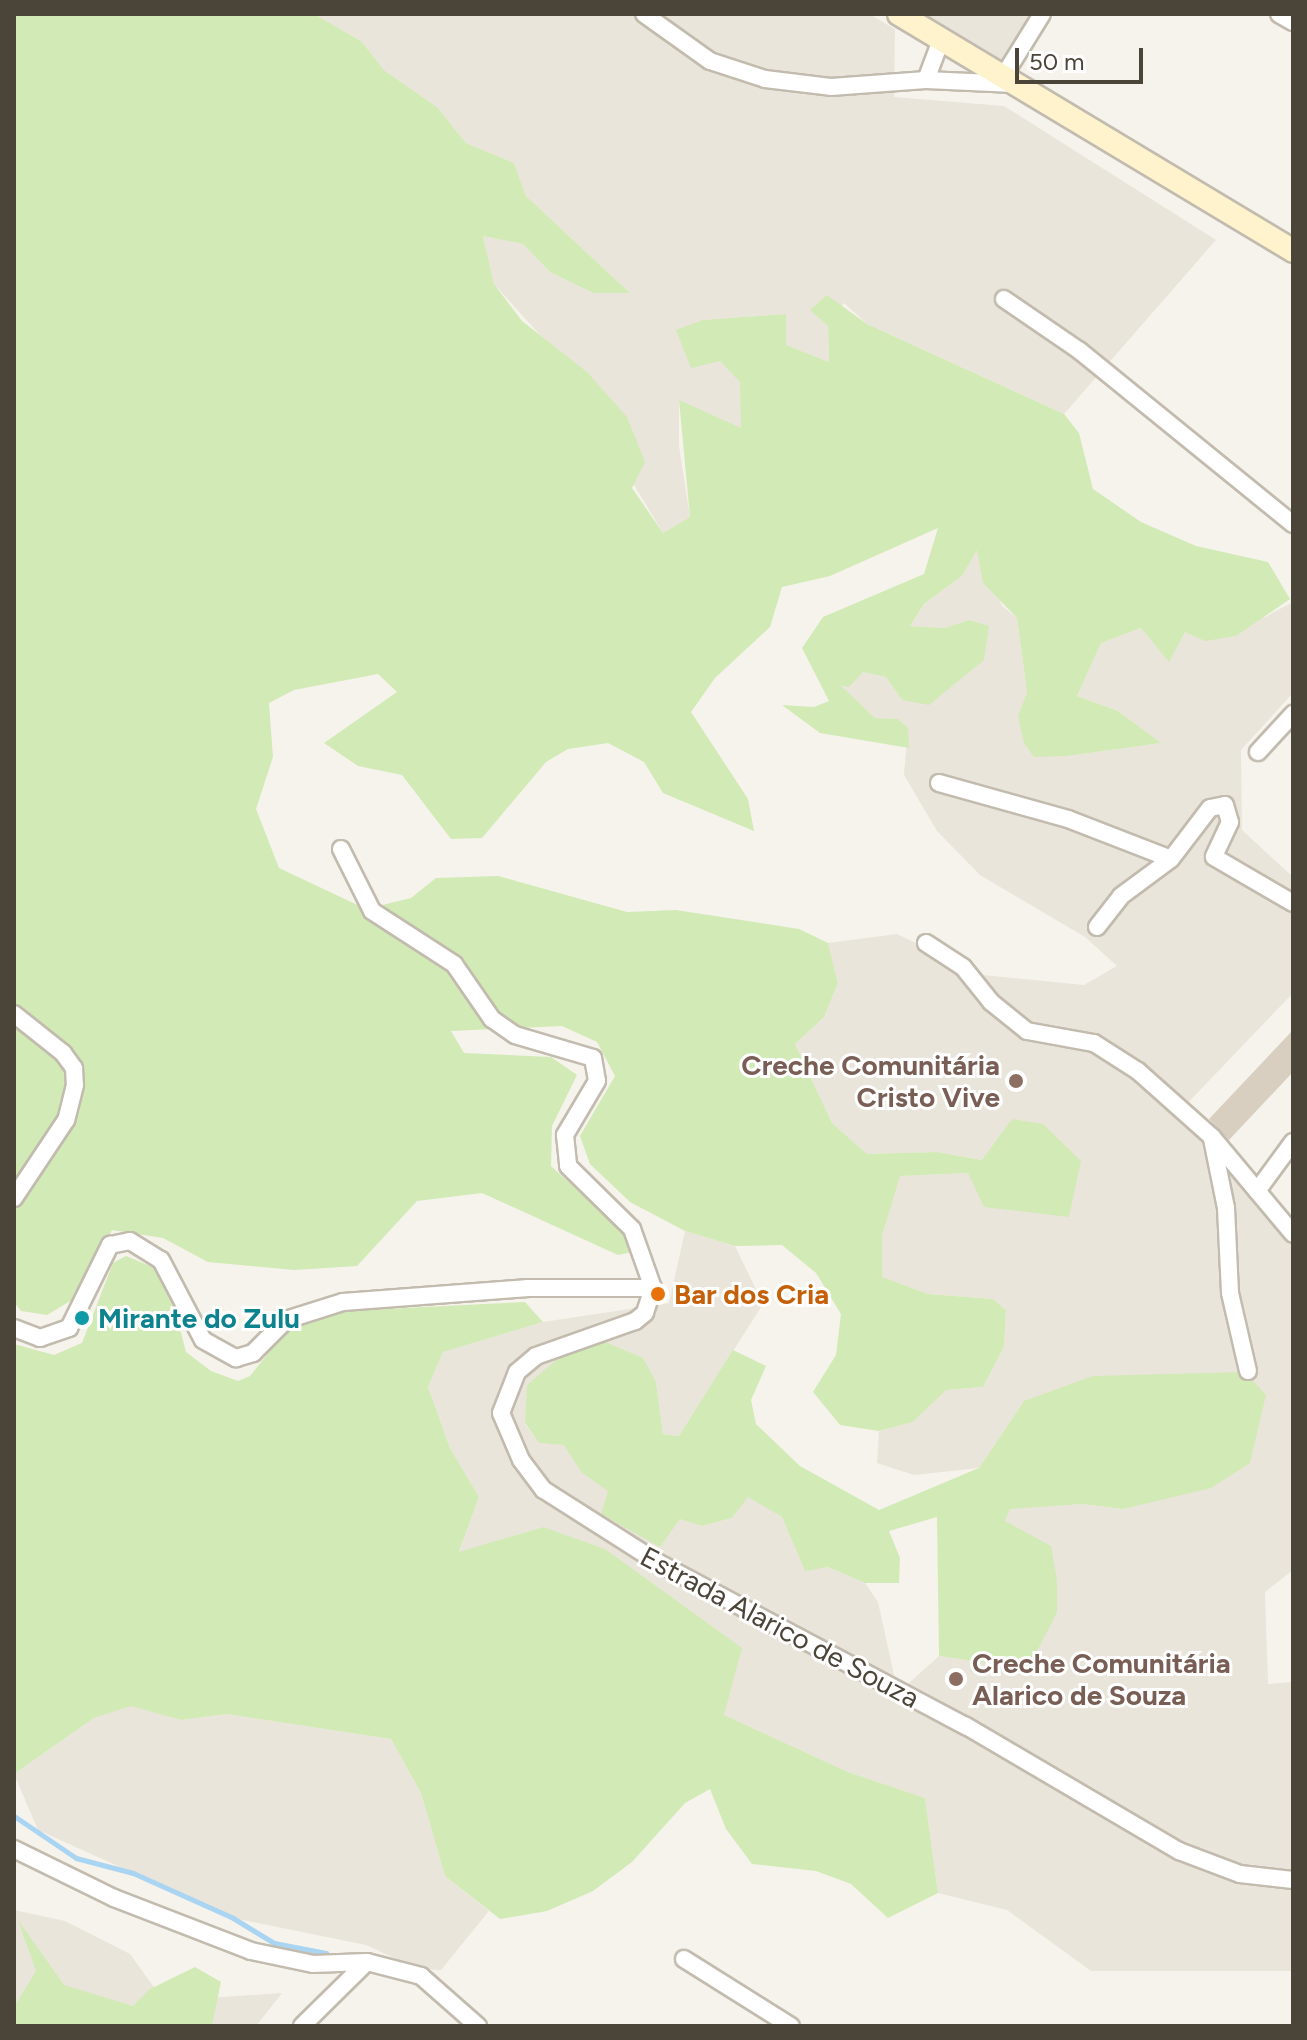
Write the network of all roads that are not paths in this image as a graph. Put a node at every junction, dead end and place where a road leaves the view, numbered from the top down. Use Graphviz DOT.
graph roads {
  1 [pos="644,14"];
  2 [pos="899,14"];
  3 [pos="1042,14"];
  4 [pos="1279,14"];
  5 [pos="1293,22"];
  6 [pos="941,40"];
  7 [pos="926,80"];
  8 [pos="1010,81"];
  9 [pos="1293,251"];
  10 [pos="1004,299"];
  11 [pos="1293,524"];
  12 [pos="1293,714"];
  13 [pos="1258,752"];
  14 [pos="939,783"];
  15 [pos="341,849"];
  16 [pos="1171,859"];
  17 [pos="1293,903"];
  18 [pos="1097,927"];
  19 [pos="926,943"];
  20 [pos="14,1014"];
  21 [pos="1212,1137"];
  22 [pos="1293,1142"];
  23 [pos="1257,1191"];
  24 [pos="14,1198"];
  25 [pos="1293,1234"];
  26 [pos="653,1288"];
  27 [pos="14,1328"];
  28 [pos="1248,1371"];
  29 [pos="14,1849"];
  30 [pos="1293,1880"];
  31 [pos="684,1959"];
  32 [pos="367,1962"];
  33 [pos="302,2026"];
  34 [pos="478,2026"];
  35 [pos="791,2026"];
  1 -- 7 [label="street"];
  2 -- 6 [label="main road"];
  3 -- 8 [label="street"];
  4 -- 5 [label="street"];
  6 -- 7 [label="street"];
  6 -- 8 [label="main road"];
  7 -- 8 [label="street"];
  8 -- 9 [label="main road"];
  10 -- 11 [label="street"];
  12 -- 13 [label="street"];
  14 -- 16 [label="street"];
  15 -- 26 [label="street"];
  16 -- 17 [label="street"];
  16 -- 18 [label="street"];
  19 -- 21 [label="street"];
  20 -- 24 [label="street"];
  21 -- 23 [label="street"];
  21 -- 28 [label="street"];
  22 -- 23 [label="street"];
  23 -- 25 [label="street"];
  26 -- 27 [label="street"];
  26 -- 30 [label="street, Estrada Alarico de Souza"];
  29 -- 32 [label="street"];
  31 -- 35 [label="street"];
  32 -- 33 [label="street"];
  32 -- 34 [label="street"];
}
